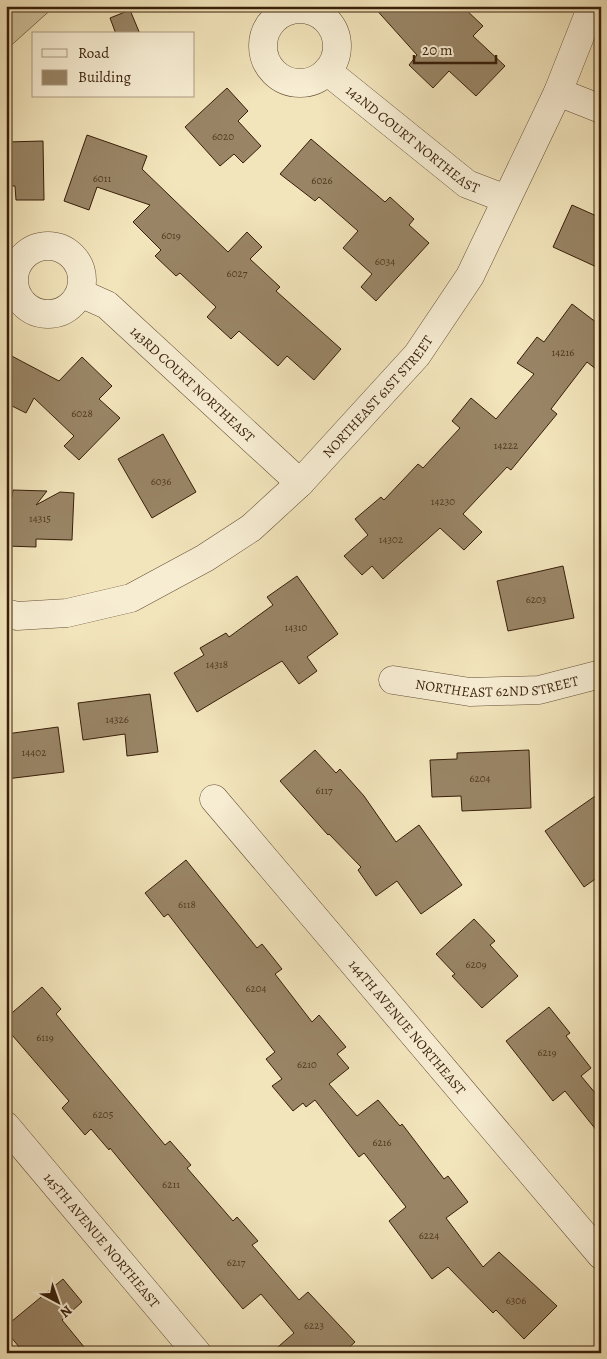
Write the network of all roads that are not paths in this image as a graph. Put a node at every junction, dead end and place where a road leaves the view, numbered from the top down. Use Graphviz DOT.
graph roads {
  1 [pos="592,6"];
  2 [pos="327,71"];
  3 [pos="558,92"];
  4 [pos="601,109"];
  5 [pos="506,198"];
  6 [pos="80,292"];
  7 [pos="300,483"];
  8 [pos="6,613"];
  9 [pos="394,680"];
  10 [pos="599,680"];
  11 [pos="214,799"];
  12 [pos="6,1126"];
  13 [pos="601,1255"];
  14 [pos="197,1353"];
  1 -- 3 [label="street, NORTHEAST 61ST STREET"];
  2 -- 5 [label="street, 142ND COURT NORTHEAST"];
  3 -- 4 [label="street"];
  3 -- 5 [label="street, NORTHEAST 61ST STREET"];
  5 -- 7 [label="street, NORTHEAST 61ST STREET"];
  6 -- 7 [label="street, 143RD COURT NORTHEAST"];
  7 -- 8 [label="street, NORTHEAST 61ST STREET"];
  9 -- 10 [label="street, NORTHEAST 62ND STREET"];
  11 -- 13 [label="street, 144TH AVENUE NORTHEAST"];
  12 -- 14 [label="street, 145TH AVENUE NORTHEAST"];
}
